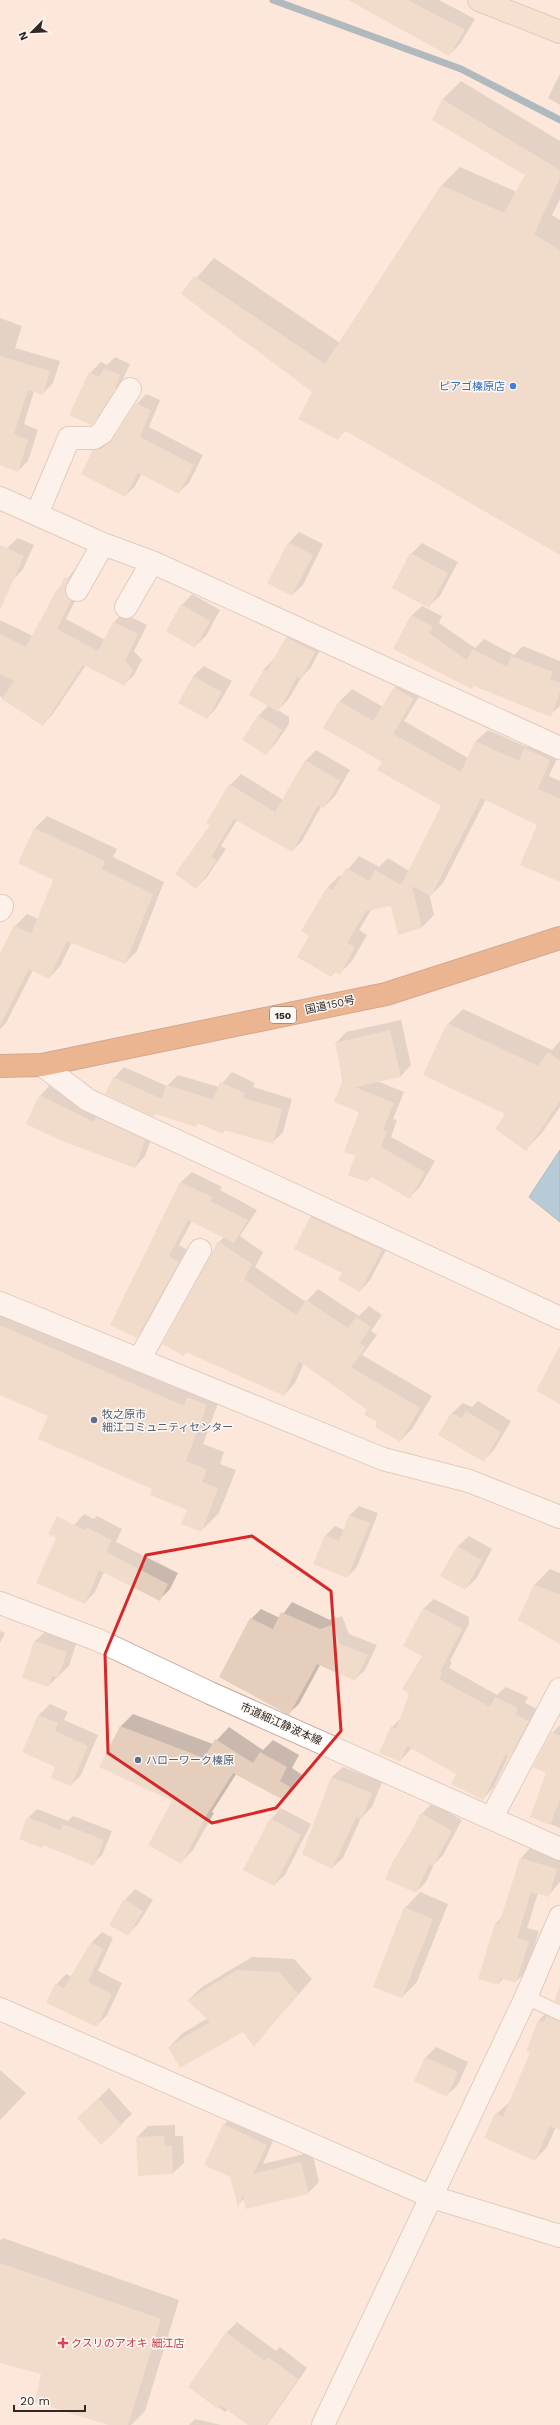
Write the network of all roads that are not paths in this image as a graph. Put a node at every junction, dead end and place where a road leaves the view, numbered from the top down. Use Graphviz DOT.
graph roads {
  1 [pos="479,0"];
  2 [pos="560,32"];
  3 [pos="130,389"];
  4 [pos="0,498"];
  5 [pos="37,514"];
  6 [pos="103,544"];
  7 [pos="152,562"];
  8 [pos="77,590"];
  9 [pos="126,607"];
  10 [pos="560,748"];
  11 [pos="560,938"];
  12 [pos="42,1065"];
  13 [pos="0,1066"];
  14 [pos="200,1250"];
  15 [pos="0,1303"];
  16 [pos="560,1318"];
  17 [pos="139,1360"];
  18 [pos="560,1517"];
  19 [pos="0,1603"];
  20 [pos="560,1690"];
  21 [pos="492,1817"];
  22 [pos="560,1849"];
  23 [pos="560,1917"];
  24 [pos="526,1997"];
  25 [pos="0,2009"];
  26 [pos="560,2013"];
  27 [pos="432,2197"];
  28 [pos="560,2236"];
  29 [pos="323,2425"];
  1 -- 2 [label="street"];
  3 -- 5 [label="street"];
  4 -- 5 [label="street"];
  5 -- 6 [label="street"];
  6 -- 7 [label="street"];
  6 -- 8 [label="street"];
  7 -- 9 [label="street"];
  7 -- 10 [label="street"];
  11 -- 12 [label="highway, 国道150号 / 150"];
  12 -- 13 [label="highway, 国道150号 / 150"];
  12 -- 16 [label="street"];
  14 -- 17 [label="street"];
  15 -- 17 [label="street"];
  17 -- 18 [label="street"];
  19 -- 21 [label="street, 市道細江静波本線"];
  20 -- 21 [label="street"];
  21 -- 22 [label="street, 市道細江静波本線"];
  23 -- 24 [label="street"];
  24 -- 26 [label="lane"];
  24 -- 27 [label="street"];
  25 -- 27 [label="street"];
  27 -- 28 [label="street"];
  27 -- 29 [label="street"];
}
